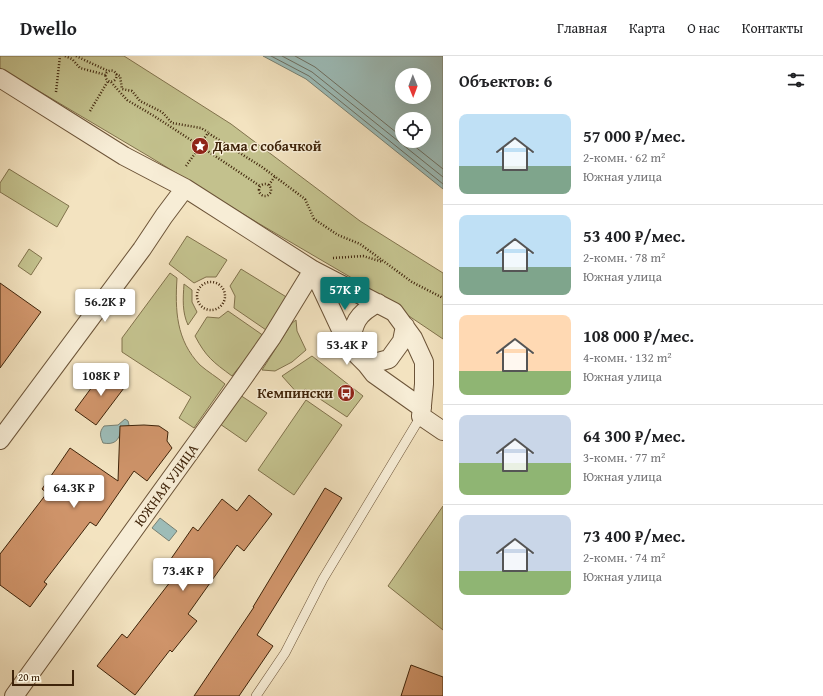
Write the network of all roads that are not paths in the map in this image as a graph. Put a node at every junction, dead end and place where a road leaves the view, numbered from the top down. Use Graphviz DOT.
graph roads {
  1 [pos="0,78"];
  2 [pos="184,180"];
  3 [pos="313,270"];
  4 [pos="378,303"];
  5 [pos="405,326"];
  6 [pos="349,347"];
  7 [pos="367,365"];
  8 [pos="422,412"];
  9 [pos="443,432"];
  10 [pos="0,440"];
  11 [pos="14,696"];
  12 [pos="256,696"];
  1 -- 2 [label="street"];
  2 -- 3 [label="street"];
  2 -- 10 [label="street"];
  3 -- 4 [label="street"];
  3 -- 6 [label="street"];
  3 -- 11 [label="street, ЮЖНАЯ УЛИЦА"];
  4 -- 5 [label="street"];
  4 -- 6 [label="street"];
  5 -- 7 [label="street"];
  5 -- 8 [label="street"];
  6 -- 7 [label="street"];
  7 -- 8 [label="street"];
  8 -- 9 [label="street"];
  8 -- 12 [label="lane"];
}
